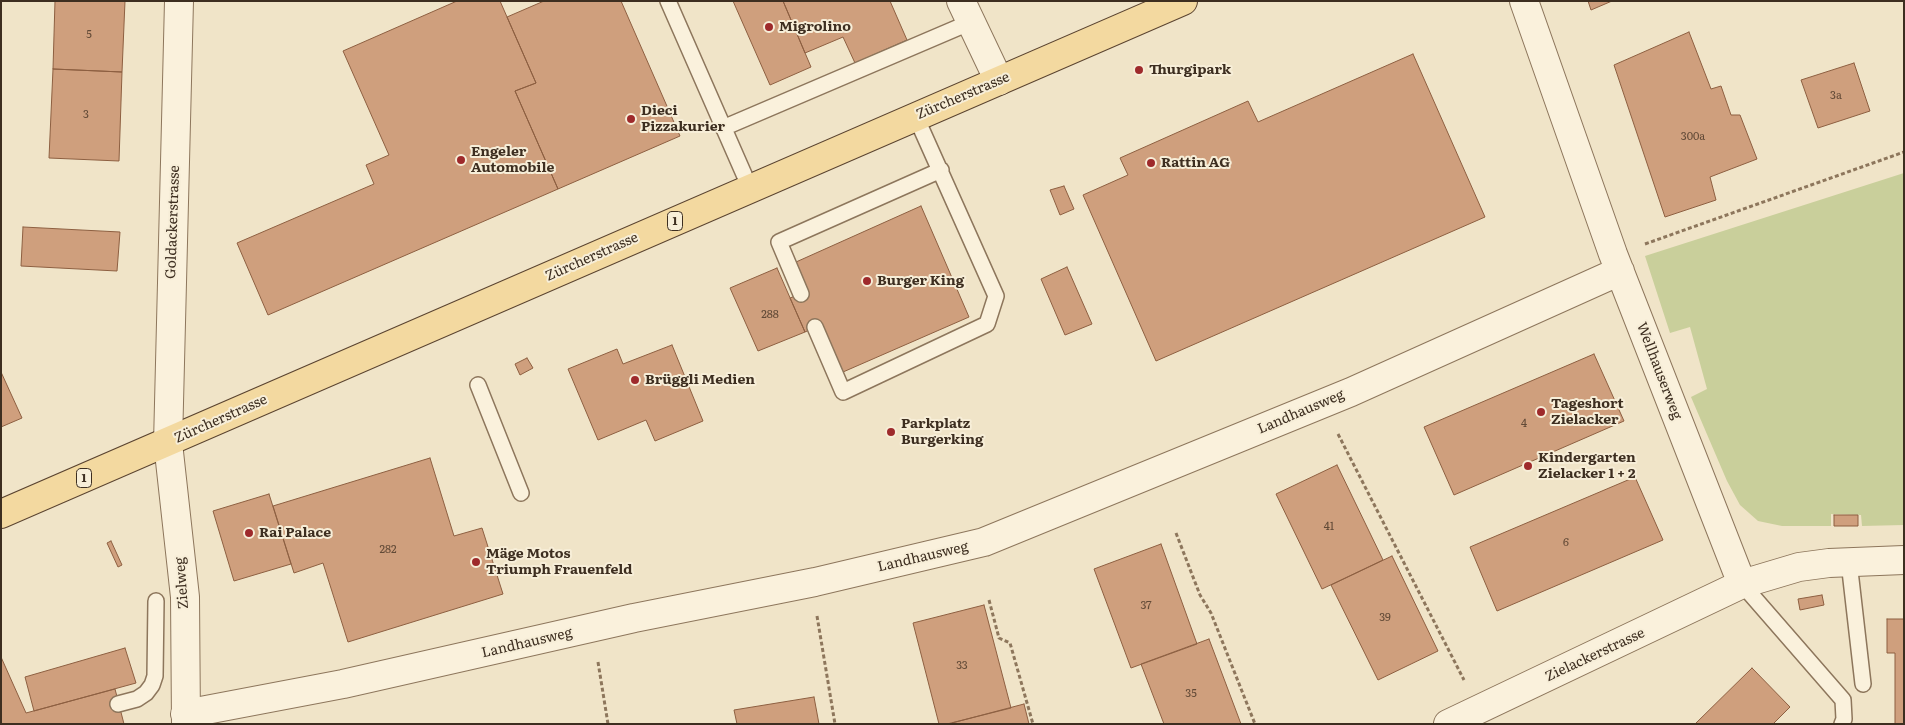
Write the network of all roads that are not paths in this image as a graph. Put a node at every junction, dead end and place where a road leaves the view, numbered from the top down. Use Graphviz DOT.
graph roads {
  1 [pos="179,1"];
  2 [pos="668,1"];
  3 [pos="1183,1"];
  4 [pos="1524,1"];
  5 [pos="966,12"];
  6 [pos="998,81"];
  7 [pos="916,117"];
  8 [pos="723,128"];
  9 [pos="941,170"];
  10 [pos="750,188"];
  11 [pos="1617,263"];
  12 [pos="801,294"];
  13 [pos="815,327"];
  14 [pos="478,385"];
  15 [pos="168,443"];
  16 [pos="521,493"];
  17 [pos="1,514"];
  18 [pos="1904,560"];
  19 [pos="1849,562"];
  20 [pos="1742,584"];
  21 [pos="156,601"];
  22 [pos="1863,684"];
  23 [pos="118,704"];
  24 [pos="185,719"];
  25 [pos="1448,724"];
  26 [pos="1842,724"];
  1 -- 15 [label="street, Goldackerstrasse"];
  2 -- 8 [label="lane"];
  3 -- 6 [label="main road, Zürcherstrasse / 1"];
  4 -- 11 [label="street, Wellhauserweg"];
  5 -- 6 [label="street"];
  5 -- 8 [label="lane"];
  6 -- 7 [label="main road, Zürcherstrasse / 1"];
  7 -- 9 [label="lane"];
  7 -- 10 [label="main road, Zürcherstrasse / 1"];
  8 -- 10 [label="lane"];
  9 -- 12 [label="lane"];
  9 -- 13 [label="lane"];
  10 -- 15 [label="main road, Zürcherstrasse / 1"];
  11 -- 20 [label="street, Wellhauserweg"];
  11 -- 24 [label="street, Landhausweg"];
  14 -- 16 [label="lane"];
  15 -- 17 [label="main road, Zürcherstrasse / 1"];
  15 -- 24 [label="street, Zielweg"];
  18 -- 19 [label="street"];
  19 -- 20 [label="street"];
  19 -- 22 [label="lane"];
  20 -- 25 [label="street, Zielackerstrasse"];
  20 -- 26 [label="lane"];
  21 -- 23 [label="lane"];
}
